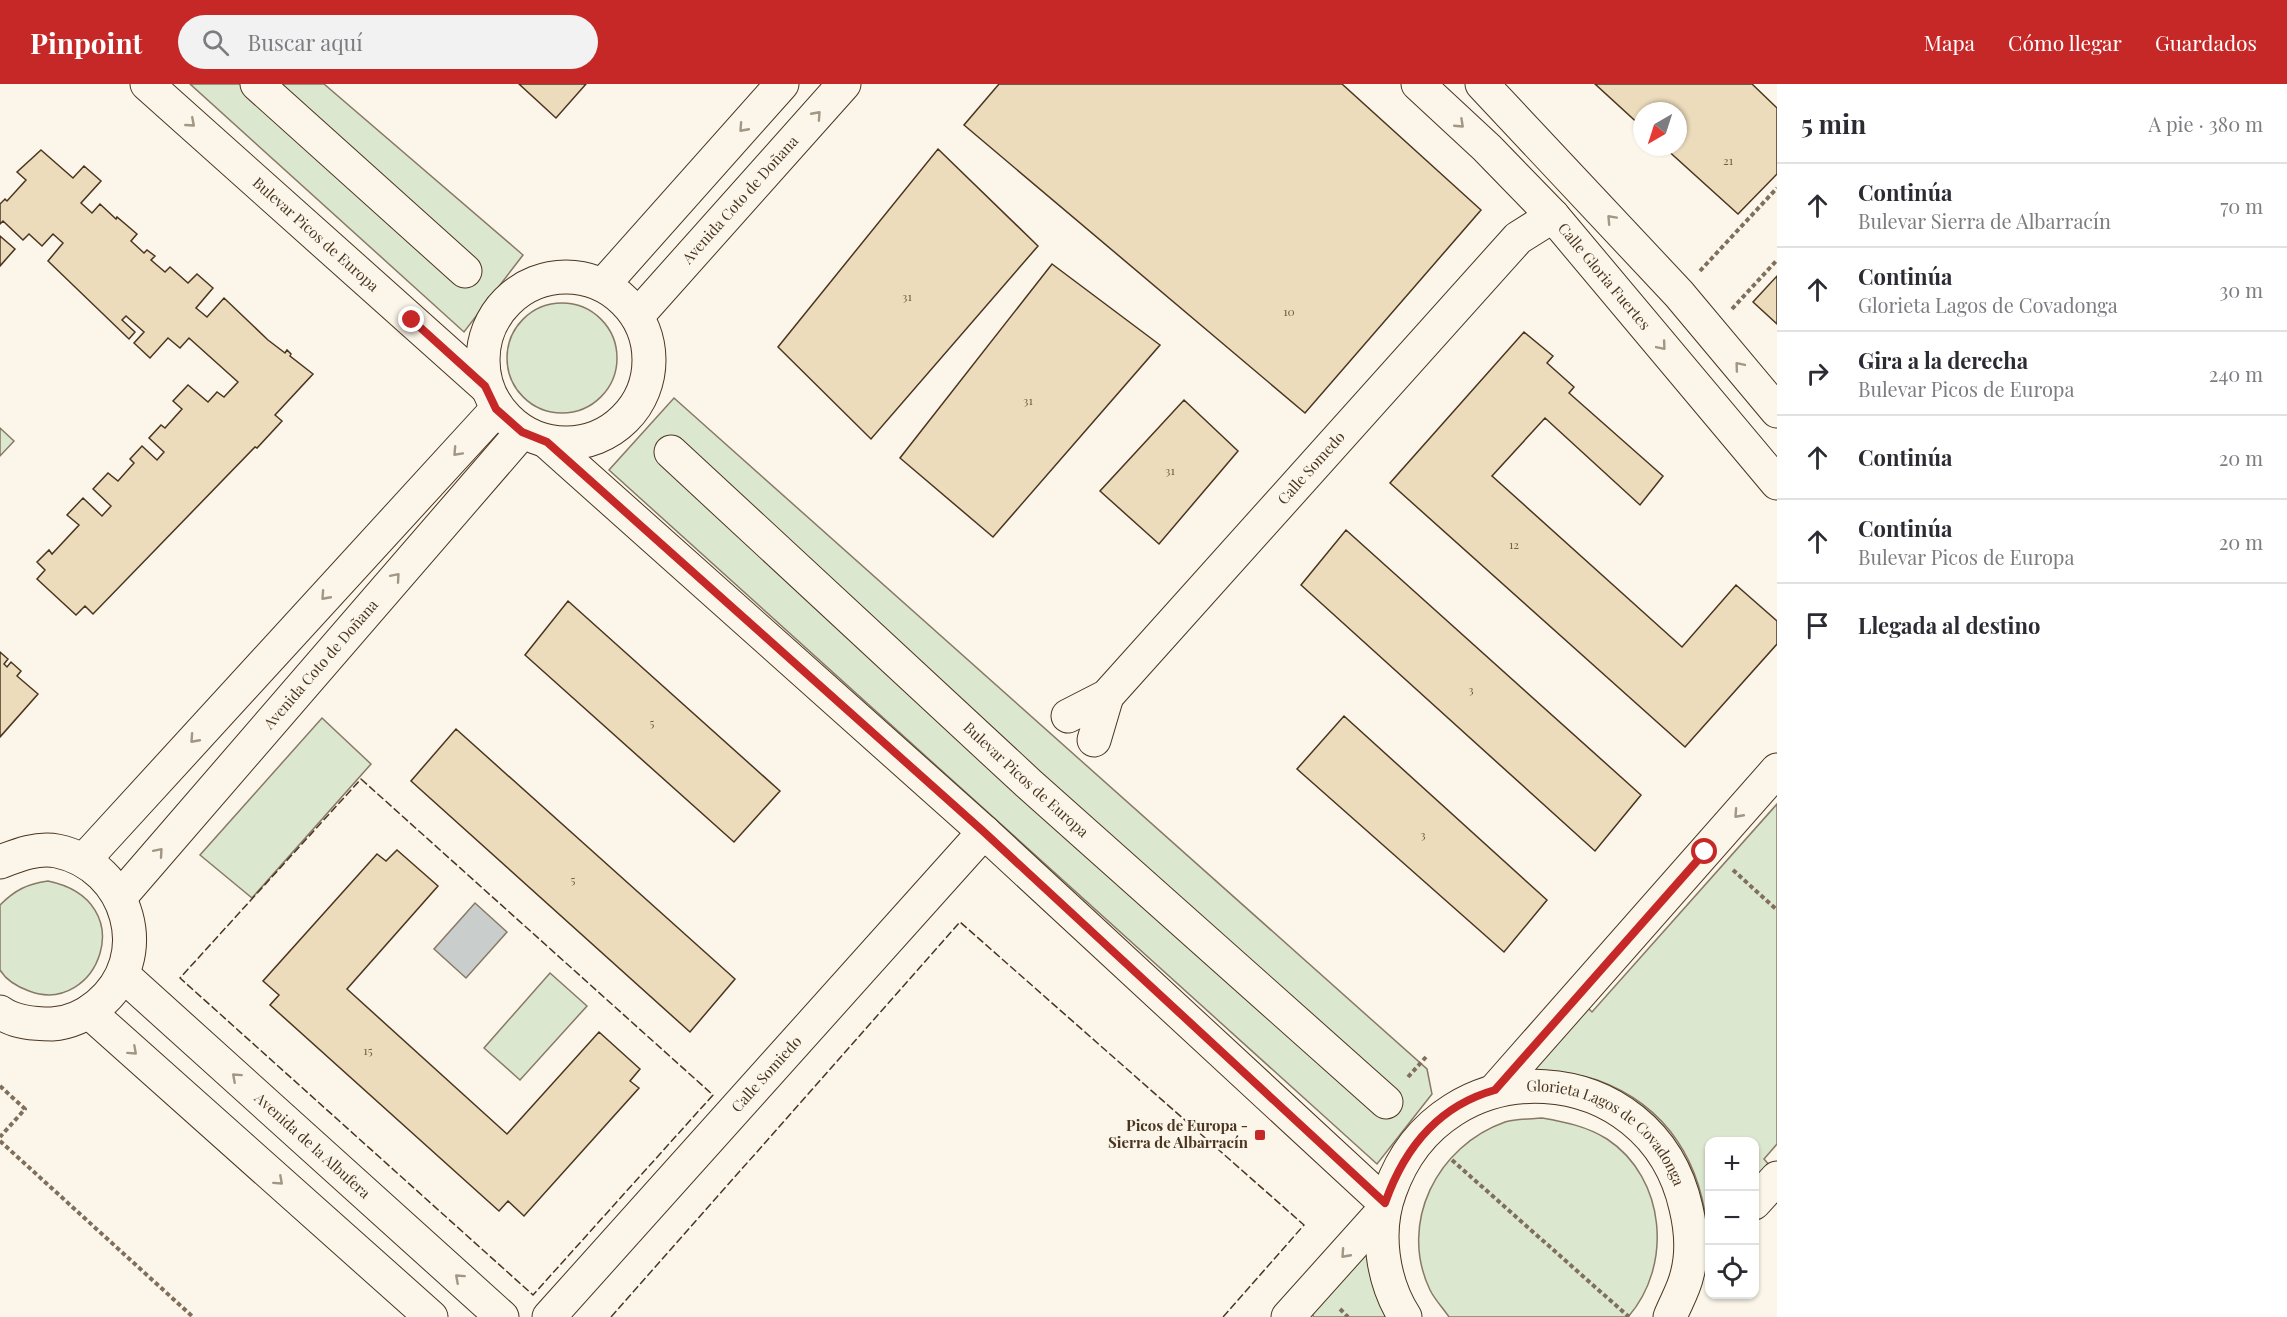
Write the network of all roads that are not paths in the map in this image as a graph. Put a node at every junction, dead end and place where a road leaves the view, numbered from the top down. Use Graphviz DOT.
graph roads {
  1 [pos="147,84"];
  2 [pos="257,84"];
  3 [pos="782,84"];
  4 [pos="844,84"];
  5 [pos="1418,84"];
  6 [pos="1482,84"];
  7 [pos="1528,190"];
  8 [pos="1553,216"];
  9 [pos="1518,238"];
  10 [pos="465,271"];
  11 [pos="604,284"];
  12 [pos="638,315"];
  13 [pos="491,397"];
  14 [pos="1777,411"];
  15 [pos="534,437"];
  16 [pos="671,452"];
  17 [pos="1777,483"];
  18 [pos="1107,696"];
  19 [pos="1068,716"];
  20 [pos="1094,740"];
  21 [pos="1777,770"];
  22 [pos="984,832"];
  23 [pos="84,860"];
  24 [pos="0,862"];
  25 [pos="121,896"];
  26 [pos="123,975"];
  27 [pos="89,1012"];
  28 [pos="2,1017"];
  29 [pos="1495,1090"];
  30 [pos="1386,1102"];
  31 [pos="1777,1178"];
  32 [pos="1759,1198"];
  33 [pos="1385,1206"];
  34 [pos="1705,1256"];
  35 [pos="1687,1275"];
  36 [pos="430,1317"];
  37 [pos="502,1317"];
  38 [pos="549,1317"];
  39 [pos="1288,1317"];
  40 [pos="1405,1317"];
  41 [pos="1670,1317"];
  1 -- 13 [label="street, Bulevar Picos de Europa, one-way"];
  2 -- 10 [label="street"];
  3 -- 11 [label="street, one-way"];
  12 -- 4 [label="street, Avenida Coto de Doñana, one-way"];
  5 -- 7 [label="street, Calle Gloria Fuertes, one-way"];
  14 -- 6 [label="street, one-way"];
  7 -- 8 [label="street, Calle Gloria Fuertes"];
  7 -- 9 [label="street"];
  8 -- 9 [label="street, Calle Somedo"];
  8 -- 17 [label="street, Calle Gloria Fuertes, one-way"];
  9 -- 18 [label="street, Calle Somedo"];
  11 -- 12 [label="street"];
  11 -- 13 [label="street"];
  12 -- 15 [label="street"];
  13 -- 15 [label="street"];
  13 -- 23 [label="street, one-way"];
  15 -- 22 [label="street"];
  25 -- 15 [label="street, Avenida Coto de Doñana, one-way"];
  16 -- 30 [label="street, Bulevar Picos de Europa"];
  18 -- 19 [label="street, Calle Somedo"];
  18 -- 20 [label="street"];
  21 -- 29 [label="street, one-way"];
  22 -- 33 [label="street"];
  22 -- 38 [label="street, Calle Somiedo"];
  23 -- 24 [label="street"];
  23 -- 25 [label="street"];
  25 -- 26 [label="street"];
  26 -- 27 [label="street"];
  37 -- 26 [label="street, Avenida de la Albufera, one-way"];
  27 -- 28 [label="street"];
  27 -- 36 [label="street, one-way"];
  29 -- 33 [label="street, Glorieta Lagos de Covadonga"];
  29 -- 35 [label="street, Glorieta Lagos de Covadonga"];
  31 -- 32 [label="street"];
  33 -- 39 [label="street, one-way"];
  33 -- 40 [label="street, Glorieta Lagos de Covadonga"];
  34 -- 35 [label="street"];
  35 -- 41 [label="street, Glorieta Lagos de Covadonga"];
}
